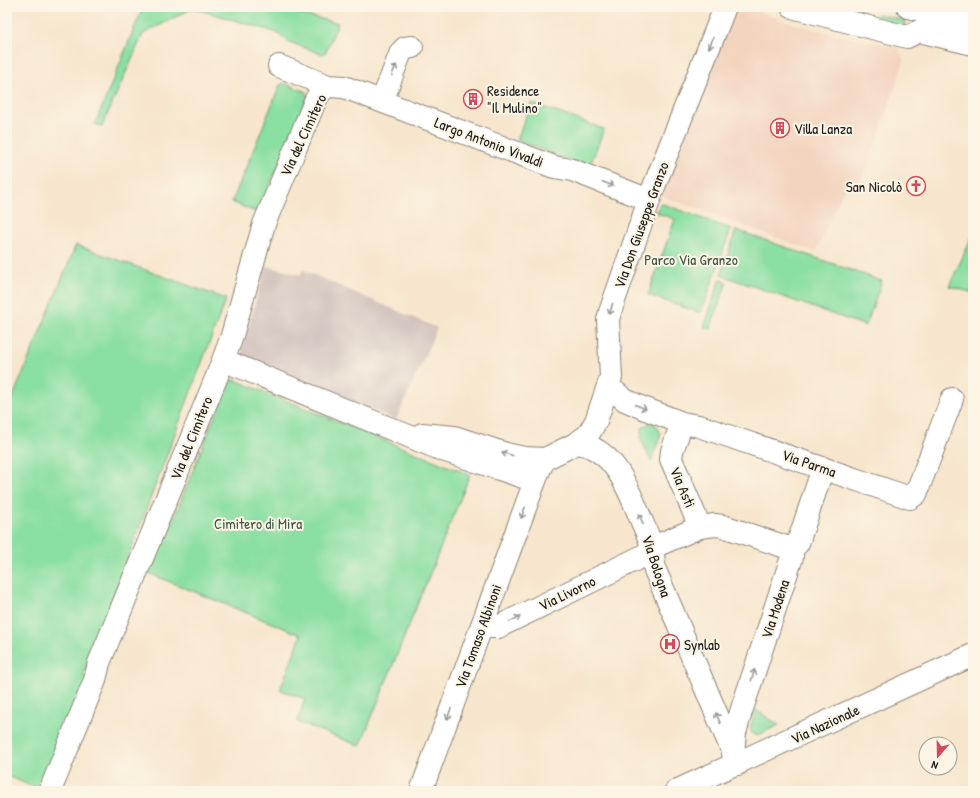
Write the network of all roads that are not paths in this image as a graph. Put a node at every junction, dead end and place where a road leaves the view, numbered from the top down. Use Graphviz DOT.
graph roads {
  1 [pos="725,7"];
  2 [pos="792,7"];
  3 [pos="908,7"];
  4 [pos="950,20"];
  5 [pos="973,22"];
  6 [pos="973,44"];
  7 [pos="412,47"];
  8 [pos="279,66"];
  9 [pos="328,86"];
  10 [pos="382,101"];
  11 [pos="650,200"];
  12 [pos="223,360"];
  13 [pos="609,387"];
  14 [pos="952,399"];
  15 [pos="682,424"];
  16 [pos="387,427"];
  17 [pos="577,442"];
  18 [pos="545,459"];
  19 [pos="823,468"];
  20 [pos="535,481"];
  21 [pos="700,527"];
  22 [pos="652,547"];
  23 [pos="792,549"];
  24 [pos="485,617"];
  25 [pos="973,655"];
  26 [pos="736,759"];
  27 [pos="704,785"];
  28 [pos="50,791"];
  29 [pos="421,791"];
  30 [pos="676,791"];
  1 -- 11 [label="street, Via Don Giuseppe Granzo, one-way"];
  2 -- 4 [label="street"];
  3 -- 4 [label="street"];
  4 -- 5 [label="street"];
  4 -- 6 [label="street"];
  10 -- 7 [label="street, one-way"];
  8 -- 9 [label="street, Largo Antonio Vivaldi"];
  9 -- 10 [label="street, Largo Antonio Vivaldi"];
  9 -- 12 [label="street, Via del Cimitero"];
  10 -- 11 [label="street, Largo Antonio Vivaldi, one-way"];
  11 -- 13 [label="street, Via Don Giuseppe Granzo, one-way"];
  12 -- 16 [label="street"];
  12 -- 28 [label="street, Via del Cimitero"];
  13 -- 15 [label="street, Via Parma, one-way"];
  13 -- 17 [label="street, Via Don Giuseppe Granzo"];
  14 -- 19 [label="street, Via Parma"];
  15 -- 19 [label="street, Via Parma"];
  15 -- 21 [label="street, Via Asti"];
  18 -- 16 [label="street, one-way"];
  16 -- 20 [label="street"];
  17 -- 18 [label="street"];
  22 -- 17 [label="street, Via Bologna, one-way"];
  18 -- 20 [label="street, Via Tomaso Albinoni"];
  19 -- 23 [label="street, Via Modena"];
  20 -- 24 [label="street, Via Tomaso Albinoni, one-way"];
  21 -- 22 [label="street, Via Asti"];
  21 -- 23 [label="street, Via Asti"];
  24 -- 22 [label="street, Via Livorno, one-way"];
  26 -- 22 [label="street, Via Bologna, one-way"];
  26 -- 23 [label="street, Via Modena, one-way"];
  24 -- 29 [label="street, Via Tomaso Albinoni, one-way"];
  25 -- 26 [label="street, Via Nazionale"];
  26 -- 27 [label="street, Via Nazionale"];
  27 -- 30 [label="street, Via Nazionale"];
}
